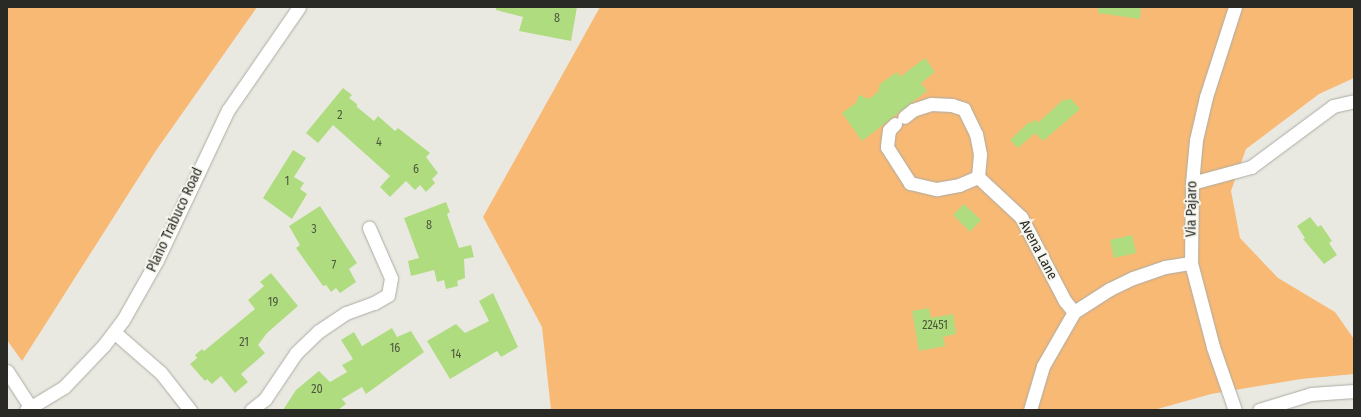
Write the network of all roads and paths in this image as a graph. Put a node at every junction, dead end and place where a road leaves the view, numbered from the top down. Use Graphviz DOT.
graph roads {
  1 [pos="299,7"];
  2 [pos="1235,7"];
  3 [pos="1354,101"];
  4 [pos="978,177"];
  5 [pos="1192,182"];
  6 [pos="370,228"];
  7 [pos="1191,263"];
  8 [pos="1074,312"];
  9 [pos="114,332"];
  10 [pos="7,371"];
  11 [pos="1354,391"];
  12 [pos="28,409"];
  13 [pos="190,410"];
  14 [pos="251,410"];
  15 [pos="1030,410"];
  16 [pos="1235,410"];
  17 [pos="1259,410"];
  1 -- 9 [label="street, Plano Trabuco Road"];
  2 -- 5 [label="street, Via Pajaro"];
  3 -- 5 [label="street"];
  4 -- 4 [label="street"];
  4 -- 8 [label="street, Avena Lane"];
  5 -- 7 [label="street, Via Pajaro"];
  6 -- 14 [label="street"];
  7 -- 8 [label="street"];
  7 -- 16 [label="street, Via Pajaro"];
  8 -- 15 [label="street"];
  9 -- 12 [label="street, Plano Trabuco Road"];
  9 -- 13 [label="street"];
  10 -- 12 [label="street"];
  11 -- 17 [label="street"];
}
